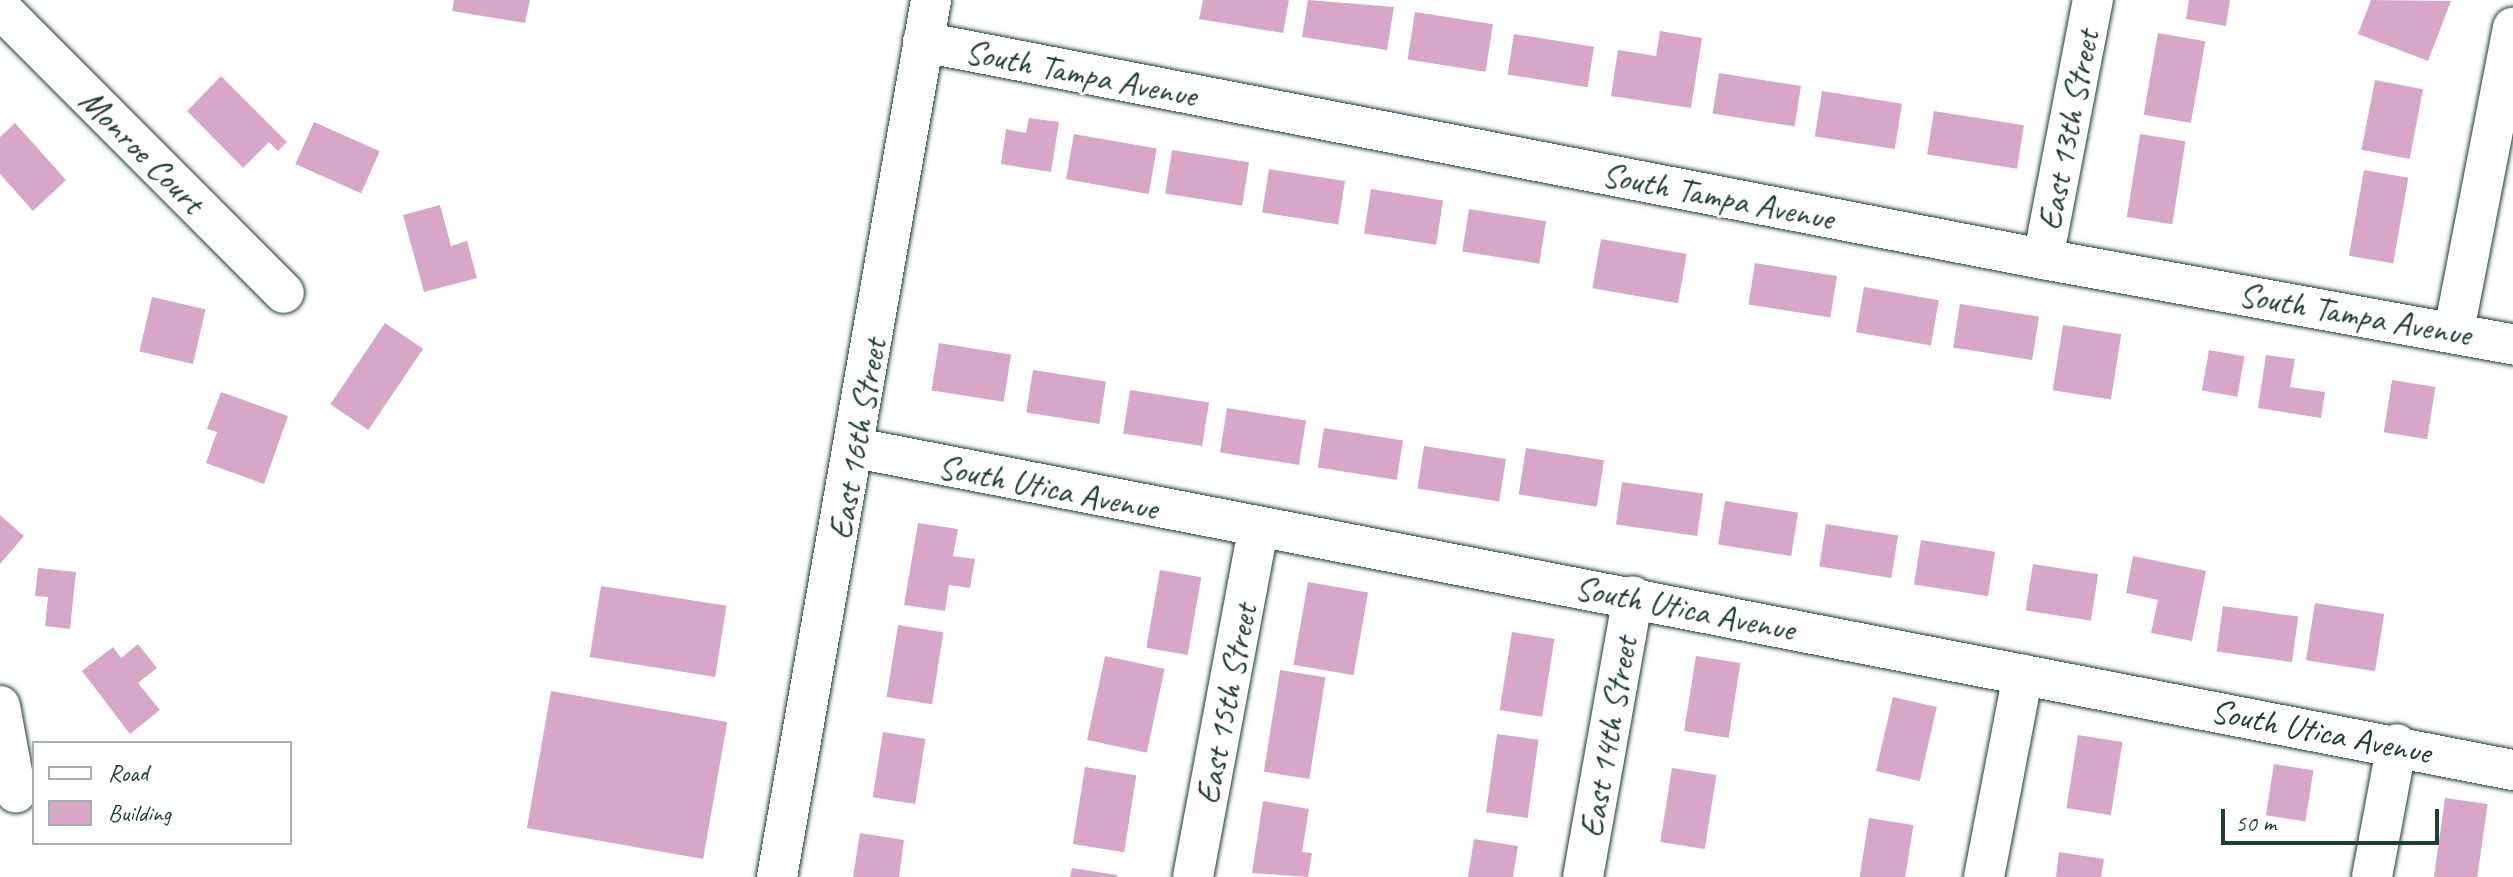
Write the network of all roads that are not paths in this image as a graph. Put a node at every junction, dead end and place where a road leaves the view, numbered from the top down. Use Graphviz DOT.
graph roads {
  1 [pos="931,0"];
  2 [pos="2093,0"];
  3 [pos="0,8"];
  4 [pos="2513,28"];
  5 [pos="923,42"];
  6 [pos="2043,259"];
  7 [pos="284,293"];
  8 [pos="2454,331"];
  9 [pos="2513,344"];
  10 [pos="856,448"];
  11 [pos="1258,530"];
  12 [pos="1633,596"];
  13 [pos="2023,675"];
  14 [pos="0,706"];
  15 [pos="2397,744"];
  16 [pos="2513,770"];
  17 [pos="17,794"];
  18 [pos="777,877"];
  19 [pos="1193,877"];
  20 [pos="1583,877"];
  21 [pos="1984,877"];
  22 [pos="2372,877"];
  1 -- 5 [label="street, East 16th Street"];
  2 -- 6 [label="street, East 13th Street"];
  3 -- 7 [label="street, Monroe Court"];
  4 -- 8 [label="street"];
  5 -- 6 [label="street, South Tampa Avenue"];
  5 -- 10 [label="street, East 16th Street"];
  6 -- 8 [label="street, South Tampa Avenue"];
  8 -- 9 [label="street, South Tampa Avenue"];
  10 -- 11 [label="street, South Utica Avenue"];
  10 -- 18 [label="street, East 16th Street"];
  11 -- 12 [label="street, South Utica Avenue"];
  11 -- 19 [label="street, East 15th Street"];
  12 -- 13 [label="street, South Utica Avenue"];
  12 -- 20 [label="street, East 14th Street"];
  13 -- 15 [label="street, South Utica Avenue"];
  13 -- 21 [label="street"];
  14 -- 17 [label="street"];
  15 -- 16 [label="street, South Utica Avenue"];
  15 -- 22 [label="street"];
}
